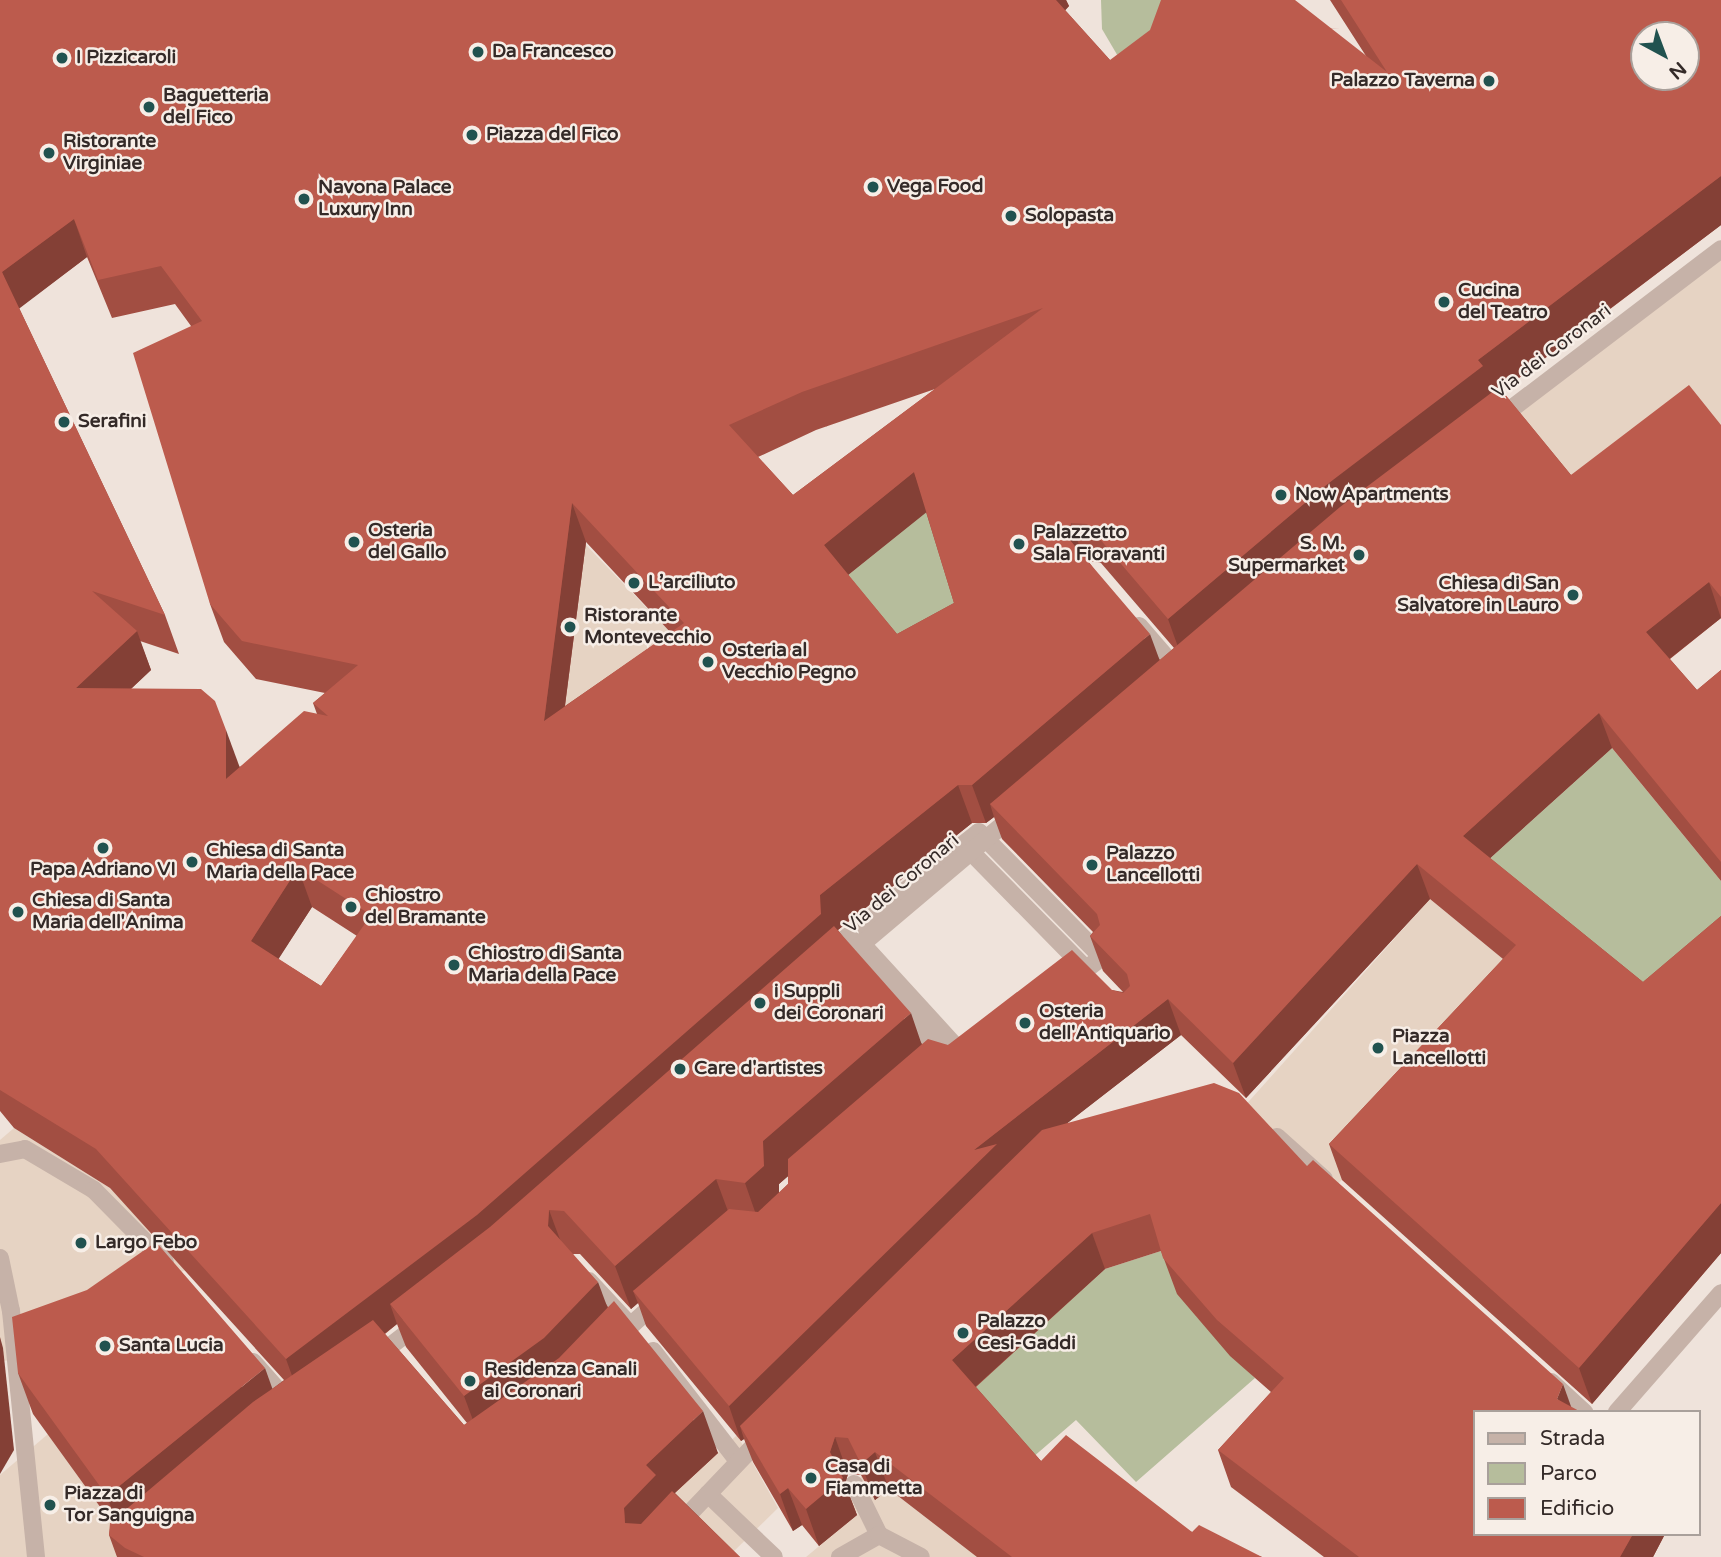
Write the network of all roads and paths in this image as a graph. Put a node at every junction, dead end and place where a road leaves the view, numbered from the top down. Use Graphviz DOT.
graph roads {
  1 [pos="1721,249"];
  2 [pos="1485,429"];
  3 [pos="1126,610"];
  4 [pos="1199,654"];
  5 [pos="1178,671"];
  6 [pos="1158,689"];
  7 [pos="1027,804"];
  8 [pos="987,839"];
  9 [pos="972,853"];
  10 [pos="856,948"];
  11 [pos="1086,969"];
  12 [pos="820,979"];
  13 [pos="1104,988"];
  14 [pos="960,1058"];
  15 [pos="922,1076"];
  16 [pos="1258,1120"];
  17 [pos="0,1154"];
  18 [pos="1340,1192"];
  19 [pos="0,1258"];
  20 [pos="572,1262"];
  21 [pos="179,1275"];
  22 [pos="679,1282"];
  23 [pos="1721,1293"];
  24 [pos="433,1313"];
  25 [pos="630,1325"];
  26 [pos="242,1349"];
  27 [pos="603,1353"];
  28 [pos="1532,1365"];
  29 [pos="359,1370"];
  30 [pos="1582,1410"];
  31 [pos="1619,1410"];
  32 [pos="280,1421"];
  33 [pos="775,1426"];
  34 [pos="738,1461"];
  35 [pos="854,1484"];
  36 [pos="708,1494"];
  37 [pos="878,1535"];
  38 [pos="36,1557"];
  39 [pos="648,1557"];
  40 [pos="774,1557"];
  41 [pos="840,1557"];
  42 [pos="921,1557"];
  1 -- 2 [label="street, Via dei Coronari"];
  3 -- 5 [label="street"];
  4 -- 5 [label="street"];
  5 -- 6 [label="street"];
  7 -- 8 [label="street, Via dei Coronari"];
  8 -- 9 [label="street, Via dei Coronari"];
  8 -- 10 [label="street"];
  8 -- 11 [label="street"];
  9 -- 10 [label="street, Via dei Coronari"];
  9 -- 11 [label="street"];
  10 -- 12 [label="street, Via dei Coronari"];
  10 -- 14 [label="street"];
  11 -- 13 [label="street"];
  11 -- 14 [label="street"];
  14 -- 15 [label="street"];
  16 -- 18 [label="street"];
  17 -- 21 [label="street"];
  19 -- 38 [label="street"];
  20 -- 25 [label="street"];
  22 -- 25 [label="street"];
  23 -- 31 [label="street"];
  24 -- 29 [label="street"];
  25 -- 27 [label="street"];
  25 -- 34 [label="street"];
  26 -- 32 [label="street"];
  28 -- 30 [label="street"];
  33 -- 34 [label="street"];
  34 -- 36 [label="street"];
  35 -- 37 [label="street"];
  36 -- 39 [label="street"];
  36 -- 40 [label="street"];
  37 -- 41 [label="street"];
  37 -- 42 [label="street"];
}
